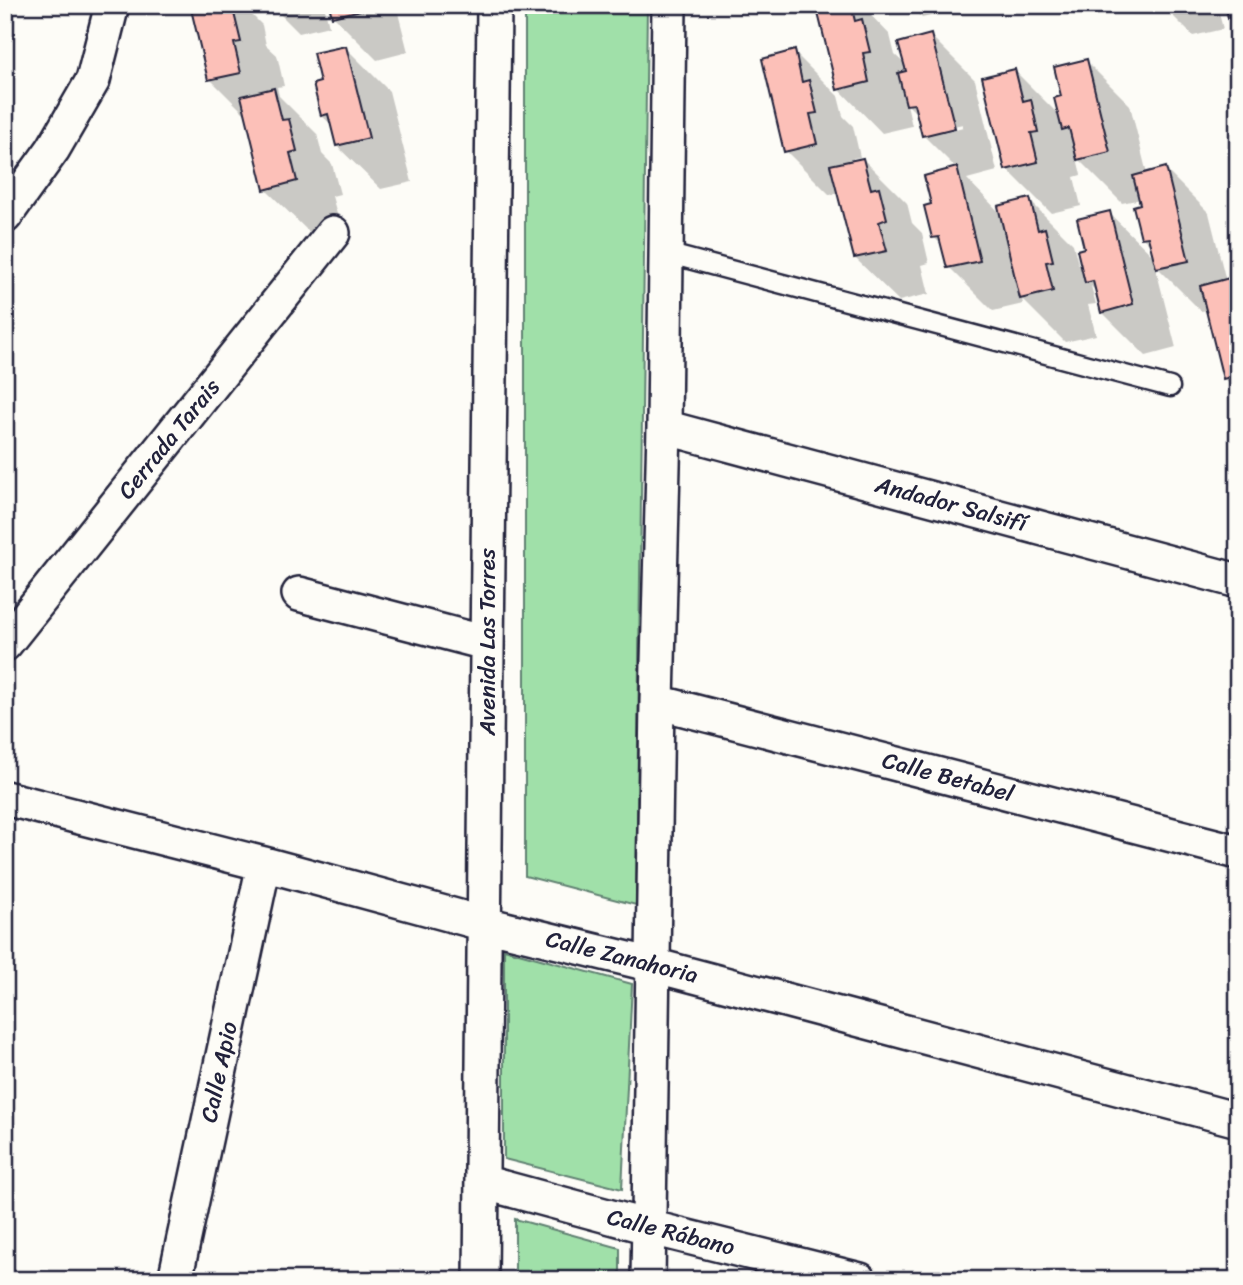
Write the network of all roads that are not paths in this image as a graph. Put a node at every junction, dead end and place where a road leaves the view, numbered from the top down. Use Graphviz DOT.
graph roads {
  1 [pos="112,5"];
  2 [pos="494,5"];
  3 [pos="669,5"];
  4 [pos="5,216"];
  5 [pos="332,233"];
  6 [pos="666,253"];
  7 [pos="1170,387"];
  8 [pos="664,427"];
  9 [pos="1238,581"];
  10 [pos="299,594"];
  11 [pos="486,643"];
  12 [pos="5,644"];
  13 [pos="657,702"];
  14 [pos="5,798"];
  15 [pos="1238,852"];
  16 [pos="264,864"];
  17 [pos="485,923"];
  18 [pos="653,965"];
  19 [pos="1238,1120"];
  20 [pos="482,1182"];
  21 [pos="648,1227"];
  22 [pos="175,1280"];
  23 [pos="481,1280"];
  24 [pos="648,1280"];
  25 [pos="860,1280"];
  1 -- 4 [label="street"];
  2 -- 11 [label="street, Avenida Las Torres"];
  3 -- 6 [label="street"];
  5 -- 12 [label="street, Cerrada Tarais"];
  6 -- 7 [label="lane"];
  6 -- 8 [label="street"];
  8 -- 9 [label="street, Andador Salsifí"];
  8 -- 13 [label="street"];
  10 -- 11 [label="street"];
  11 -- 17 [label="street, Avenida Las Torres"];
  13 -- 15 [label="street, Calle Betabel"];
  13 -- 18 [label="street"];
  14 -- 16 [label="street, Calle Zanahoria"];
  16 -- 17 [label="street, Calle Zanahoria"];
  16 -- 22 [label="street, Calle Apio"];
  17 -- 18 [label="street, Calle Zanahoria"];
  17 -- 20 [label="street, Avenida Las Torres"];
  18 -- 19 [label="street, Calle Zanahoria"];
  18 -- 21 [label="street"];
  20 -- 21 [label="street, Calle Rábano"];
  20 -- 23 [label="street, Avenida Las Torres"];
  21 -- 24 [label="street"];
  21 -- 25 [label="street, Calle Rábano"];
}
